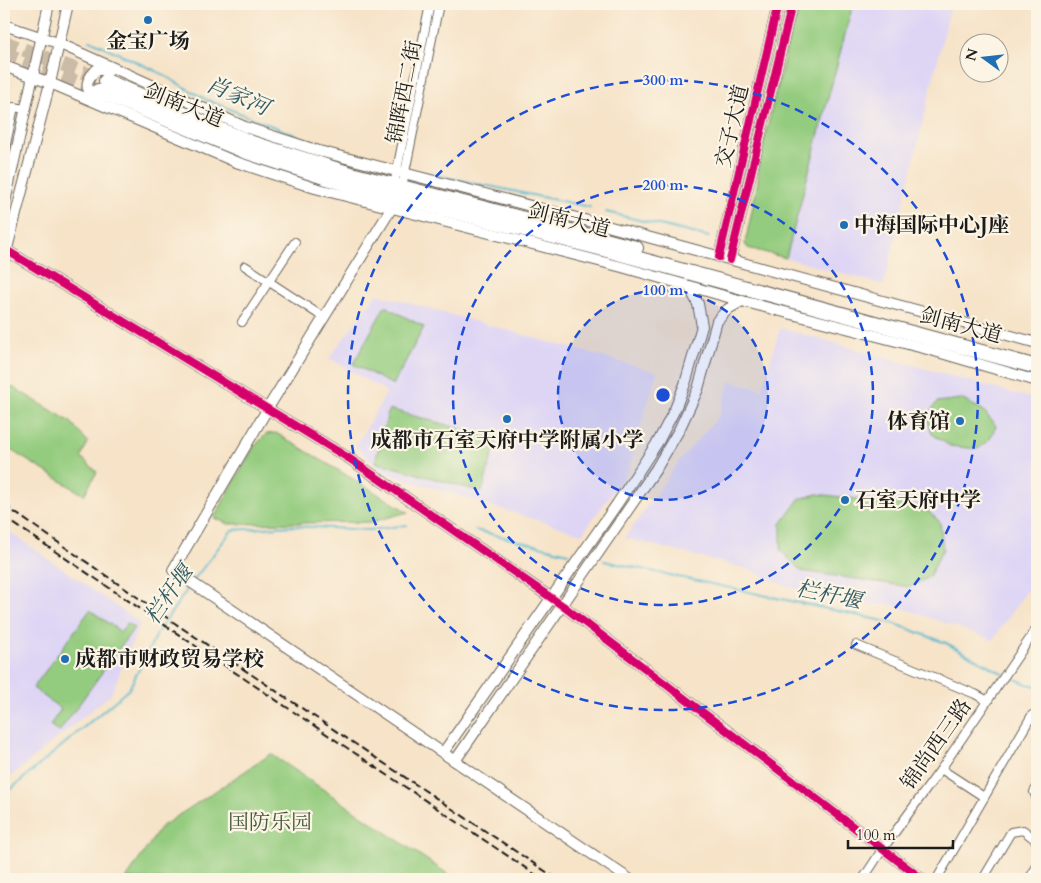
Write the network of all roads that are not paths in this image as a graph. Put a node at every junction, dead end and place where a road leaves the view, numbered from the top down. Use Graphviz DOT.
graph roads {
  1 [pos="49,4"];
  2 [pos="68,4"];
  3 [pos="430,4"];
  4 [pos="439,4"];
  5 [pos="778,4"];
  6 [pos="792,4"];
  7 [pos="4,25"];
  8 [pos="41,38"];
  9 [pos="58,43"];
  10 [pos="4,66"];
  11 [pos="121,72"];
  12 [pos="32,76"];
  13 [pos="50,84"];
  14 [pos="102,86"];
  15 [pos="106,108"];
  16 [pos="25,109"];
  17 [pos="320,151"];
  18 [pos="4,153"];
  19 [pos="400,179"];
  20 [pos="352,180"];
  21 [pos="315,188"];
  22 [pos="4,206"];
  23 [pos="391,209"];
  24 [pos="596,223"];
  25 [pos="567,229"];
  26 [pos="295,242"];
  27 [pos="599,248"];
  28 [pos="5,255"];
  29 [pos="719,257"];
  30 [pos="730,260"];
  31 [pos="245,266"];
  32 [pos="622,267"];
  33 [pos="270,282"];
  34 [pos="689,286"];
  35 [pos="742,301"];
  36 [pos="323,316"];
  37 [pos="242,322"];
  38 [pos="1037,343"];
  39 [pos="1037,357"];
  40 [pos="1037,367"];
  41 [pos="1037,381"];
  42 [pos="268,408"];
  43 [pos="551,598"];
  44 [pos="563,606"];
  45 [pos="1037,628"];
  46 [pos="856,645"];
  47 [pos="988,701"];
  48 [pos="1037,716"];
  49 [pos="443,753"];
  50 [pos="455,761"];
  51 [pos="941,769"];
  52 [pos="1037,787"];
  53 [pos="984,798"];
  54 [pos="1037,799"];
  55 [pos="1037,842"];
  56 [pos="882,850"];
  57 [pos="1037,866"];
  58 [pos="629,879"];
  59 [pos="863,879"];
  60 [pos="922,879"];
  61 [pos="941,879"];
  62 [pos="983,879"];
  63 [pos="1029,879"];
  1 -- 8 [label="main road"];
  2 -- 9 [label="main road"];
  3 -- 19 [label="street, 锦晖西二街"];
  4 -- 19 [label="street, 锦晖西二街"];
  5 -- 29 [label="main road, 交子大道"];
  6 -- 30 [label="main road, 交子大道"];
  7 -- 8 [label="main road"];
  8 -- 9 [label="main road"];
  8 -- 12 [label="main road"];
  9 -- 11 [label="main road"];
  9 -- 13 [label="main road"];
  10 -- 12 [label="main road"];
  11 -- 15 [label="main road"];
  11 -- 17 [label="main road"];
  12 -- 13 [label="main road"];
  12 -- 16 [label="main road"];
  13 -- 15 [label="main road"];
  13 -- 28 [label="main road"];
  14 -- 20 [label="highway, 剑南大道"];
  15 -- 21 [label="main road"];
  16 -- 18 [label="street"];
  16 -- 22 [label="main road"];
  17 -- 19 [label="main road"];
  17 -- 20 [label="main road"];
  19 -- 20 [label="highway, 剑南大道"];
  19 -- 24 [label="main road"];
  19 -- 25 [label="highway, 剑南大道"];
  20 -- 21 [label="main road"];
  20 -- 27 [label="highway, 剑南大道"];
  21 -- 23 [label="main road"];
  23 -- 32 [label="main road"];
  23 -- 36 [label="main road"];
  24 -- 25 [label="main road"];
  24 -- 29 [label="main road"];
  25 -- 39 [label="highway, 剑南大道"];
  26 -- 33 [label="street"];
  27 -- 32 [label="main road"];
  27 -- 40 [label="highway, 剑南大道"];
  28 -- 42 [label="main road"];
  29 -- 30 [label="main road"];
  30 -- 38 [label="main road"];
  31 -- 33 [label="street"];
  32 -- 34 [label="main road"];
  33 -- 36 [label="street"];
  33 -- 37 [label="street"];
  34 -- 35 [label="main road"];
  34 -- 43 [label="main road"];
  35 -- 41 [label="main road"];
  35 -- 44 [label="main road"];
  36 -- 42 [label="main road"];
  42 -- 43 [label="main road"];
  42 -- 49 [label="main road"];
  43 -- 44 [label="main road"];
  43 -- 49 [label="main road"];
  44 -- 50 [label="main road"];
  44 -- 56 [label="main road"];
  45 -- 47 [label="street, 锦尚西三路"];
  46 -- 47 [label="street"];
  47 -- 51 [label="street, 锦尚西三路"];
  48 -- 53 [label="street"];
  49 -- 50 [label="main road"];
  50 -- 58 [label="main road"];
  51 -- 53 [label="street"];
  51 -- 56 [label="street, 锦尚西三路"];
  52 -- 54 [label="street"];
  53 -- 61 [label="street"];
  55 -- 62 [label="street"];
  56 -- 59 [label="street, 锦尚西三路"];
  56 -- 60 [label="main road"];
  57 -- 63 [label="street"];
}
